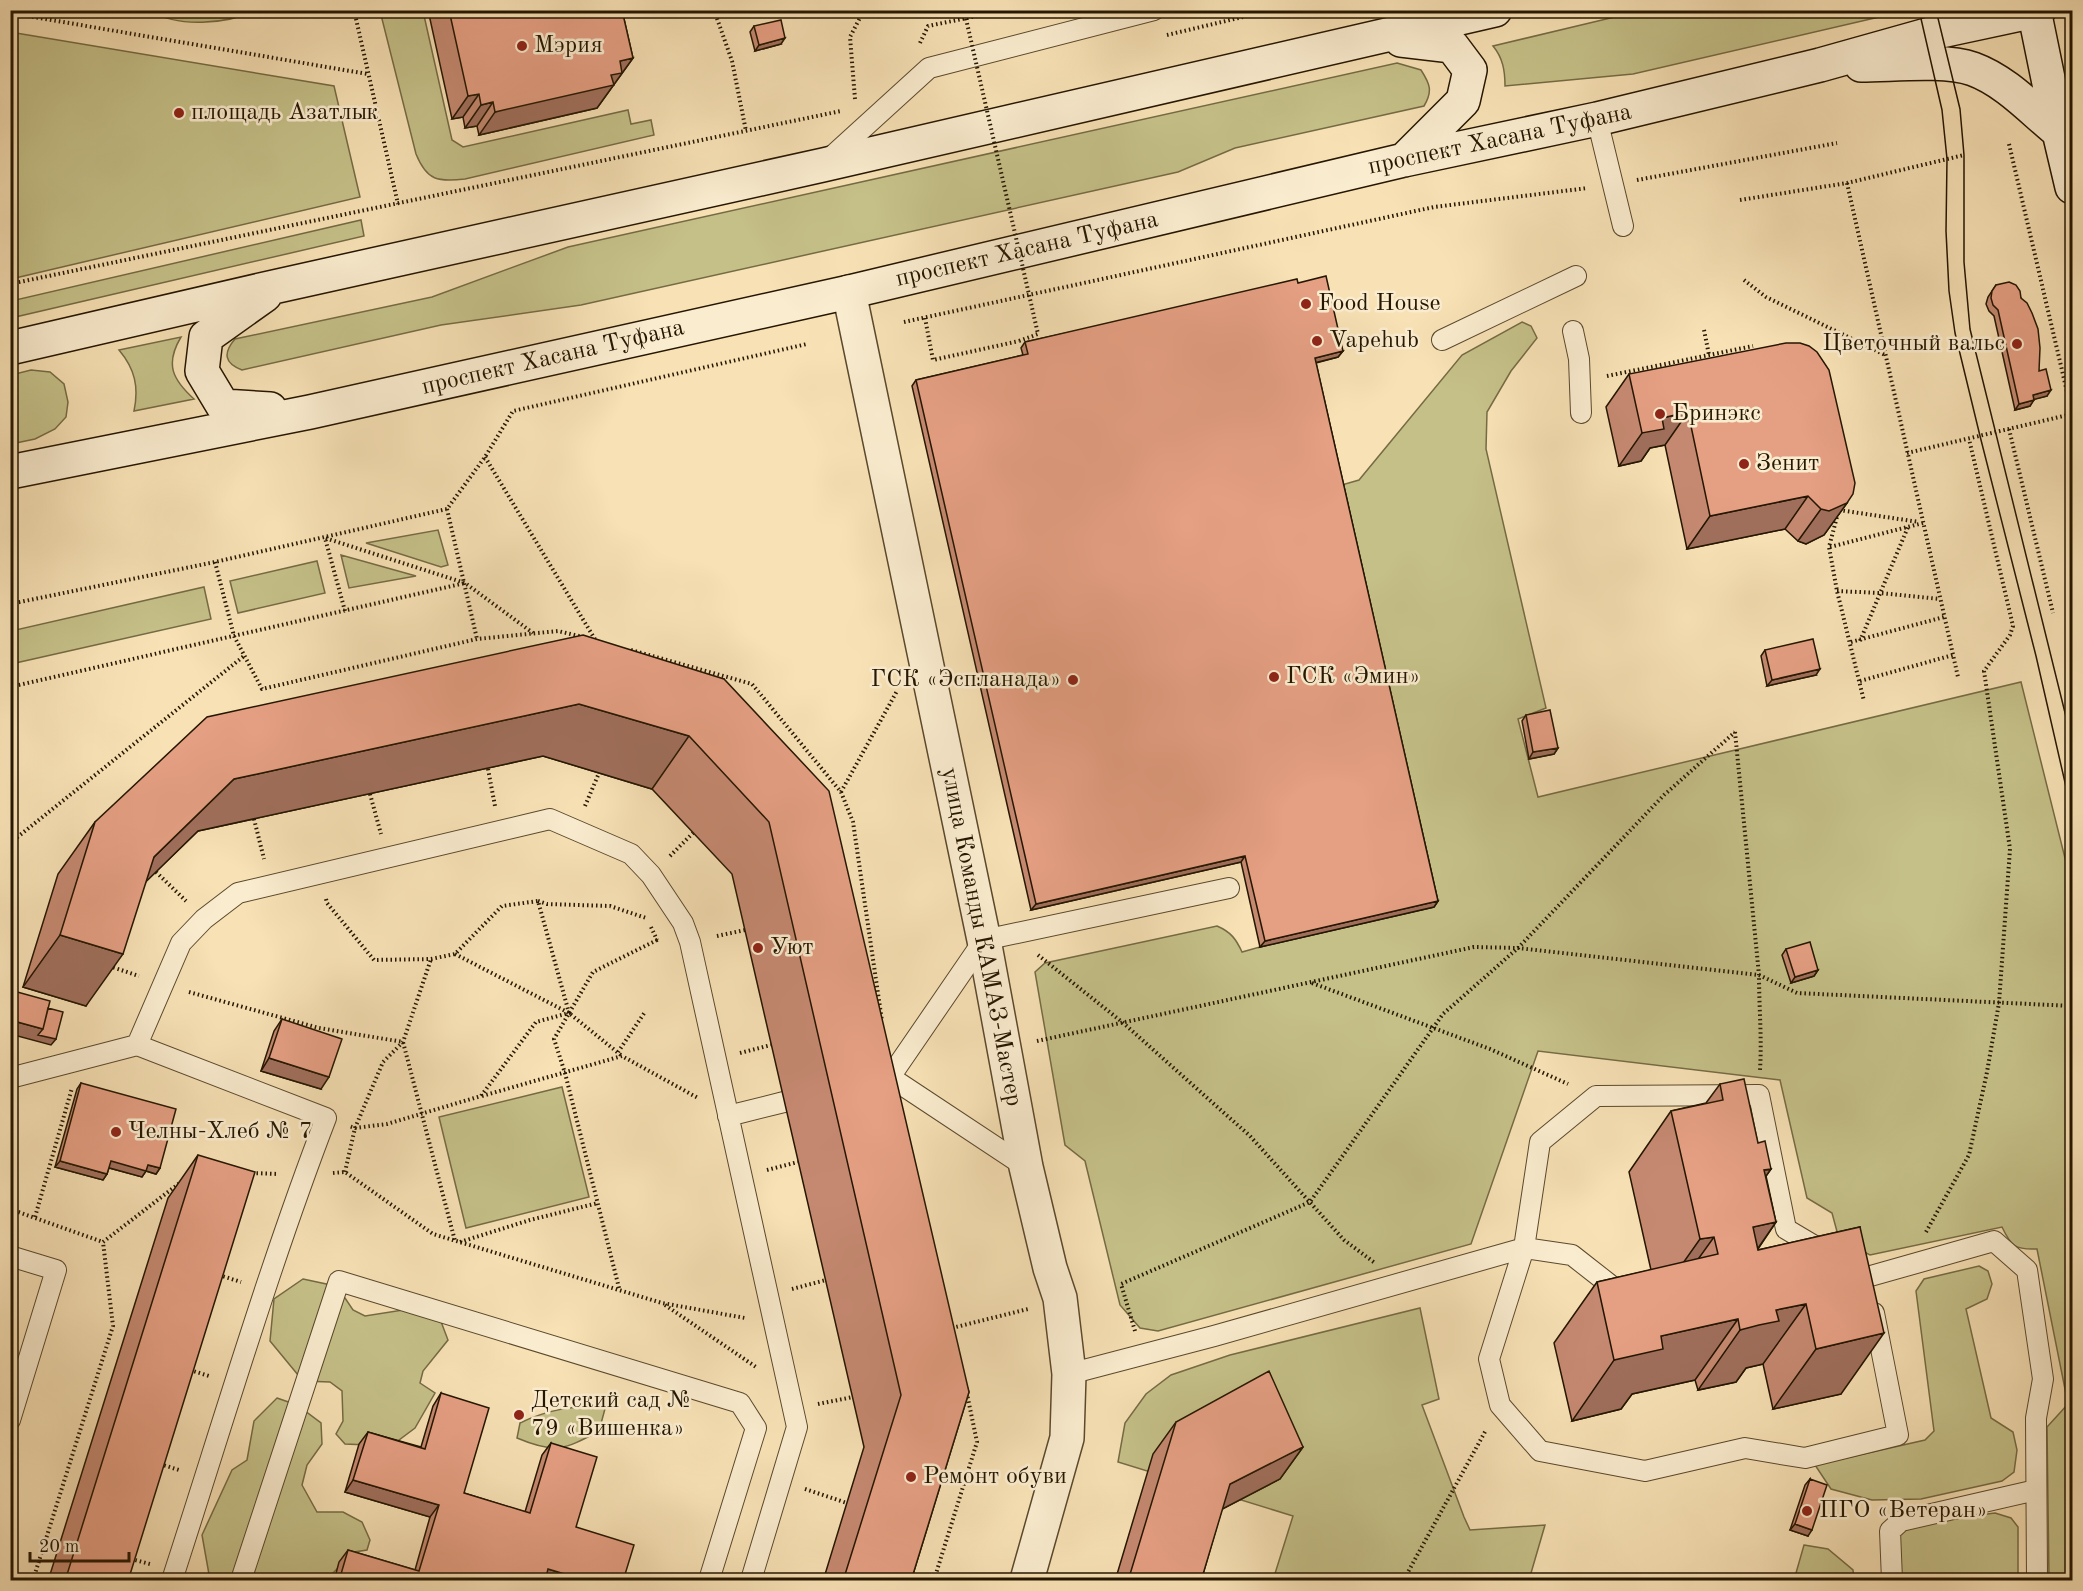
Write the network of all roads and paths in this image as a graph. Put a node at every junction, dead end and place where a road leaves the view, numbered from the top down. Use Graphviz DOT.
graph roads {
  1 [pos="354,10"];
  2 [pos="696,10"];
  3 [pos="714,10"];
  4 [pos="864,10"];
  5 [pos="964,10"];
  6 [pos="1154,10"];
  7 [pos="1272,10"];
  8 [pos="1495,10"];
  9 [pos="2036,11"];
  10 [pos="688,12"];
  11 [pos="10,14"];
  12 [pos="1378,37"];
  13 [pos="1157,38"];
  14 [pos="1820,65"];
  15 [pos="368,74"];
  16 [pos="985,78"];
  17 [pos="973,81"];
  18 [pos="893,100"];
  19 [pos="856,108"];
  20 [pos="1598,119"];
  21 [pos="746,130"];
  22 [pos="2059,132"];
  23 [pos="1837,143"];
  24 [pos="2009,144"];
  25 [pos="1964,155"];
  26 [pos="1404,160"];
  27 [pos="823,165"];
  28 [pos="1846,183"];
  29 [pos="1612,185"];
  30 [pos="2073,187"];
  31 [pos="1740,200"];
  32 [pos="398,204"];
  33 [pos="1623,226"];
  34 [pos="1576,276"];
  35 [pos="1744,280"];
  36 [pos="10,284"];
  37 [pos="278,286"];
  38 [pos="849,292"];
  39 [pos="925,318"];
  40 [pos="904,322"];
  41 [pos="1704,330"];
  42 [pos="1573,331"];
  43 [pos="1442,340"];
  44 [pos="807,344"];
  45 [pos="1753,346"];
  46 [pos="10,348"];
  47 [pos="1709,355"];
  48 [pos="1885,355"];
  49 [pos="1580,382"];
  50 [pos="310,412"];
  51 [pos="1581,413"];
  52 [pos="2073,414"];
  53 [pos="2009,429"];
  54 [pos="1969,439"];
  55 [pos="1907,453"];
  56 [pos="485,457"];
  57 [pos="10,472"];
  58 [pos="1837,500"];
  59 [pos="447,509"];
  60 [pos="1839,510"];
  61 [pos="1923,523"];
  62 [pos="1908,527"];
  63 [pos="325,538"];
  64 [pos="1829,547"];
  65 [pos="465,583"];
  66 [pos="1838,591"];
  67 [pos="1880,592"];
  68 [pos="1940,599"];
  69 [pos="10,604"];
  70 [pos="345,610"];
  71 [pos="2053,613"];
  72 [pos="1944,617"];
  73 [pos="533,633"];
  74 [pos="477,639"];
  75 [pos="596,641"];
  76 [pos="1860,641"];
  77 [pos="1851,642"];
  78 [pos="923,645"];
  79 [pos="1953,655"];
  80 [pos="244,656"];
  81 [pos="1958,677"];
  82 [pos="1860,681"];
  83 [pos="10,687"];
  84 [pos="1864,701"];
  85 [pos="488,769"];
  86 [pos="599,773"];
  87 [pos="841,792"];
  88 [pos="370,794"];
  89 [pos="254,819"];
  90 [pos="576,829"];
  91 [pos="500,831"];
  92 [pos="693,833"];
  93 [pos="10,843"];
  94 [pos="387,857"];
  95 [pos="156,872"];
  96 [pos="320,874"];
  97 [pos="651,875"];
  98 [pos="270,885"];
  99 [pos="1229,888"];
  100 [pos="538,901"];
  101 [pos="204,919"];
  102 [pos="685,929"];
  103 [pos="998,937"];
  104 [pos="657,940"];
  105 [pos="1518,948"];
  106 [pos="455,954"];
  107 [pos="431,959"];
  108 [pos="100,963"];
  109 [pos="1759,975"];
  110 [pos="1310,982"];
  111 [pos="162,984"];
  112 [pos="1999,1003"];
  113 [pos="2073,1006"];
  114 [pos="645,1012"];
  115 [pos="568,1013"];
  116 [pos="1122,1023"];
  117 [pos="1433,1028"];
  118 [pos="403,1042"];
  119 [pos="137,1045"];
  120 [pos="1004,1048"];
  121 [pos="618,1052"];
  122 [pos="622,1056"];
  123 [pos="80,1060"];
  124 [pos="565,1073"];
  125 [pos="890,1077"];
  126 [pos="10,1078"];
  127 [pos="849,1087"];
  128 [pos="1759,1095"];
  129 [pos="481,1096"];
  130 [pos="1596,1096"];
  131 [pos="784,1102"];
  132 [pos="421,1114"];
  133 [pos="728,1116"];
  134 [pos="326,1118"];
  135 [pos="355,1128"];
  136 [pos="1026,1167"];
  137 [pos="345,1172"];
  138 [pos="250,1173"];
  139 [pos="304,1174"];
  140 [pos="186,1178"];
  141 [pos="1310,1202"];
  142 [pos="598,1203"];
  143 [pos="10,1209"];
  144 [pos="35,1217"];
  145 [pos="457,1241"];
  146 [pos="103,1242"];
  147 [pos="1524,1248"];
  148 [pos="10,1256"];
  149 [pos="1902,1267"];
  150 [pos="217,1275"];
  151 [pos="1867,1277"];
  152 [pos="826,1280"];
  153 [pos="1404,1283"];
  154 [pos="1610,1284"];
  155 [pos="619,1288"];
  156 [pos="266,1290"];
  157 [pos="768,1296"];
  158 [pos="662,1303"];
  159 [pos="1038,1307"];
  160 [pos="774,1323"];
  161 [pos="952,1328"];
  162 [pos="1142,1355"];
  163 [pos="1069,1374"];
  164 [pos="789,1389"];
  165 [pos="853,1397"];
  166 [pos="1500,1405"];
  167 [pos="793,1409"];
  168 [pos="10,1420"];
  169 [pos="781,1482"];
  170 [pos="2036,1490"];
  171 [pos="847,1503"];
  172 [pos="33,1581"];
  173 [pos="172,1581"];
  174 [pos="241,1581"];
  175 [pos="709,1581"];
  176 [pos="751,1581"];
  177 [pos="1027,1581"];
  178 [pos="1407,1581"];
  179 [pos="1892,1581"];
  180 [pos="2037,1581"];
  1 -- 15 [label="path"];
  2 -- 10 [label="path"];
  3 -- 21 [label="path"];
  4 -- 19 [label="path"];
  5 -- 39 [label="path, bridge"];
  6 -- 18 [label="lane"];
  7 -- 13 [label="path"];
  8 -- 12 [label="main road"];
  9 -- 14 [label="main road, проспект Хасана Туфана"];
  9 -- 22 [label="main road"];
  11 -- 15 [label="path"];
  12 -- 26 [label="main road"];
  12 -- 27 [label="main road"];
  14 -- 20 [label="main road, проспект Хасана Туфана"];
  14 -- 22 [label="main road"];
  15 -- 32 [label="path"];
  16 -- 17 [label="path"];
  18 -- 19 [label="path"];
  18 -- 27 [label="lane"];
  19 -- 21 [label="path"];
  20 -- 26 [label="main road, проспект Хасана Туфана"];
  20 -- 29 [label="lane"];
  21 -- 32 [label="path"];
  22 -- 30 [label="main road"];
  23 -- 29 [label="path"];
  24 -- 52 [label="path"];
  25 -- 28 [label="path"];
  26 -- 38 [label="main road, проспект Хасана Туфана"];
  27 -- 37 [label="main road"];
  28 -- 31 [label="path"];
  28 -- 48 [label="path"];
  29 -- 33 [label="lane"];
  29 -- 39 [label="path"];
  32 -- 36 [label="path"];
  34 -- 43 [label="lane"];
  35 -- 48 [label="path"];
  37 -- 46 [label="main road"];
  37 -- 50 [label="main road"];
  38 -- 50 [label="main road, проспект Хасана Туфана"];
  38 -- 78 [label="main road, улица Команды КАМАЗ-Мастер"];
  39 -- 40 [label="path"];
  41 -- 47 [label="path"];
  42 -- 49 [label="lane"];
  44 -- 56 [label="path"];
  45 -- 47 [label="path"];
  47 -- 49 [label="path"];
  48 -- 55 [label="path"];
  49 -- 51 [label="lane"];
  50 -- 57 [label="main road, проспект Хасана Туфана"];
  52 -- 53 [label="path"];
  53 -- 54 [label="path"];
  53 -- 71 [label="path"];
  54 -- 55 [label="path"];
  54 -- 112 [label="path"];
  55 -- 61 [label="path"];
  56 -- 59 [label="path"];
  56 -- 75 [label="path"];
  58 -- 60 [label="path"];
  59 -- 63 [label="path"];
  59 -- 65 [label="path"];
  60 -- 61 [label="path"];
  60 -- 64 [label="path"];
  61 -- 62 [label="path"];
  61 -- 68 [label="path"];
  62 -- 64 [label="path"];
  62 -- 67 [label="path"];
  63 -- 65 [label="path"];
  63 -- 69 [label="path"];
  63 -- 70 [label="path"];
  64 -- 66 [label="path"];
  65 -- 70 [label="path"];
  65 -- 73 [label="path"];
  65 -- 74 [label="path"];
  66 -- 67 [label="path"];
  66 -- 77 [label="path"];
  67 -- 68 [label="path"];
  67 -- 76 [label="path"];
  68 -- 72 [label="path"];
  70 -- 83 [label="path"];
  72 -- 76 [label="path"];
  72 -- 79 [label="path"];
  76 -- 77 [label="path"];
  77 -- 82 [label="path"];
  78 -- 87 [label="path"];
  78 -- 103 [label="main road, улица Команды КАМАЗ-Мастер"];
  79 -- 81 [label="path"];
  79 -- 82 [label="path"];
  80 -- 93 [label="path"];
  82 -- 84 [label="path"];
  85 -- 91 [label="path"];
  86 -- 90 [label="path"];
  88 -- 94 [label="path"];
  89 -- 98 [label="path"];
  90 -- 91 [label="lane"];
  90 -- 97 [label="lane"];
  91 -- 94 [label="lane"];
  92 -- 97 [label="path"];
  94 -- 96 [label="lane"];
  95 -- 101 [label="path"];
  96 -- 98 [label="lane"];
  96 -- 107 [label="path"];
  97 -- 102 [label="lane"];
  98 -- 101 [label="lane"];
  99 -- 103 [label="lane"];
  100 -- 104 [label="path"];
  100 -- 106 [label="path"];
  100 -- 115 [label="path"];
  101 -- 111 [label="lane"];
  102 -- 104 [label="path"];
  102 -- 133 [label="lane"];
  103 -- 116 [label="path"];
  103 -- 120 [label="main road, улица Команды КАМАЗ-Мастер"];
  103 -- 125 [label="lane"];
  104 -- 115 [label="path"];
  105 -- 109 [label="path"];
  105 -- 109 [label="path"];
  105 -- 110 [label="path"];
  105 -- 117 [label="path"];
  106 -- 107 [label="path"];
  106 -- 115 [label="path"];
  107 -- 118 [label="path"];
  108 -- 111 [label="path"];
  109 -- 112 [label="path"];
  109 -- 128 [label="path"];
  110 -- 116 [label="path"];
  110 -- 117 [label="path"];
  111 -- 118 [label="path"];
  111 -- 119 [label="lane"];
  112 -- 113 [label="path"];
  112 -- 149 [label="path"];
  114 -- 121 [label="path"];
  115 -- 121 [label="path"];
  115 -- 124 [label="path"];
  115 -- 129 [label="path"];
  116 -- 120 [label="path"];
  116 -- 141 [label="path"];
  117 -- 130 [label="path"];
  117 -- 141 [label="path"];
  118 -- 132 [label="path"];
  118 -- 135 [label="path"];
  119 -- 123 [label="lane"];
  119 -- 134 [label="lane"];
  120 -- 136 [label="main road, улица Команды КАМАЗ-Мастер"];
  121 -- 122 [label="path"];
  122 -- 124 [label="path"];
  122 -- 133 [label="path"];
  123 -- 126 [label="lane"];
  123 -- 144 [label="path"];
  124 -- 129 [label="path"];
  124 -- 142 [label="path"];
  125 -- 127 [label="lane"];
  125 -- 136 [label="lane"];
  128 -- 130 [label="lane"];
  128 -- 151 [label="lane"];
  129 -- 132 [label="path"];
  130 -- 147 [label="lane"];
  131 -- 133 [label="lane"];
  132 -- 135 [label="path"];
  132 -- 145 [label="path"];
  133 -- 157 [label="lane"];
  134 -- 135 [label="path"];
  134 -- 139 [label="lane"];
  135 -- 137 [label="path"];
  136 -- 163 [label="main road, улица Команды КАМАЗ-Мастер"];
  137 -- 139 [label="path"];
  137 -- 145 [label="path"];
  138 -- 139 [label="path"];
  139 -- 156 [label="lane"];
  140 -- 146 [label="path"];
  141 -- 153 [label="path"];
  141 -- 162 [label="path"];
  142 -- 145 [label="path"];
  142 -- 155 [label="path"];
  143 -- 144 [label="path"];
  144 -- 146 [label="path"];
  145 -- 155 [label="path"];
  146 -- 172 [label="path"];
  147 -- 153 [label="lane"];
  147 -- 154 [label="lane"];
  147 -- 166 [label="lane"];
  148 -- 168 [label="lane"];
  149 -- 151 [label="lane"];
  149 -- 170 [label="lane"];
  150 -- 156 [label="path"];
  151 -- 166 [label="lane"];
  152 -- 157 [label="path"];
  153 -- 162 [label="lane"];
  155 -- 158 [label="path"];
  156 -- 173 [label="lane"];
  157 -- 160 [label="lane"];
  158 -- 160 [label="path"];
  158 -- 164 [label="path"];
  159 -- 161 [label="path"];
  160 -- 164 [label="lane"];
  162 -- 163 [label="lane"];
  163 -- 177 [label="main road, улица Команды КАМАЗ-Мастер"];
  164 -- 167 [label="lane"];
  165 -- 167 [label="path"];
  166 -- 178 [label="path"];
  167 -- 169 [label="lane"];
  169 -- 171 [label="path"];
  169 -- 176 [label="lane"];
  170 -- 179 [label="lane"];
  170 -- 180 [label="lane"];
  174 -- 175 [label="lane"];
}
